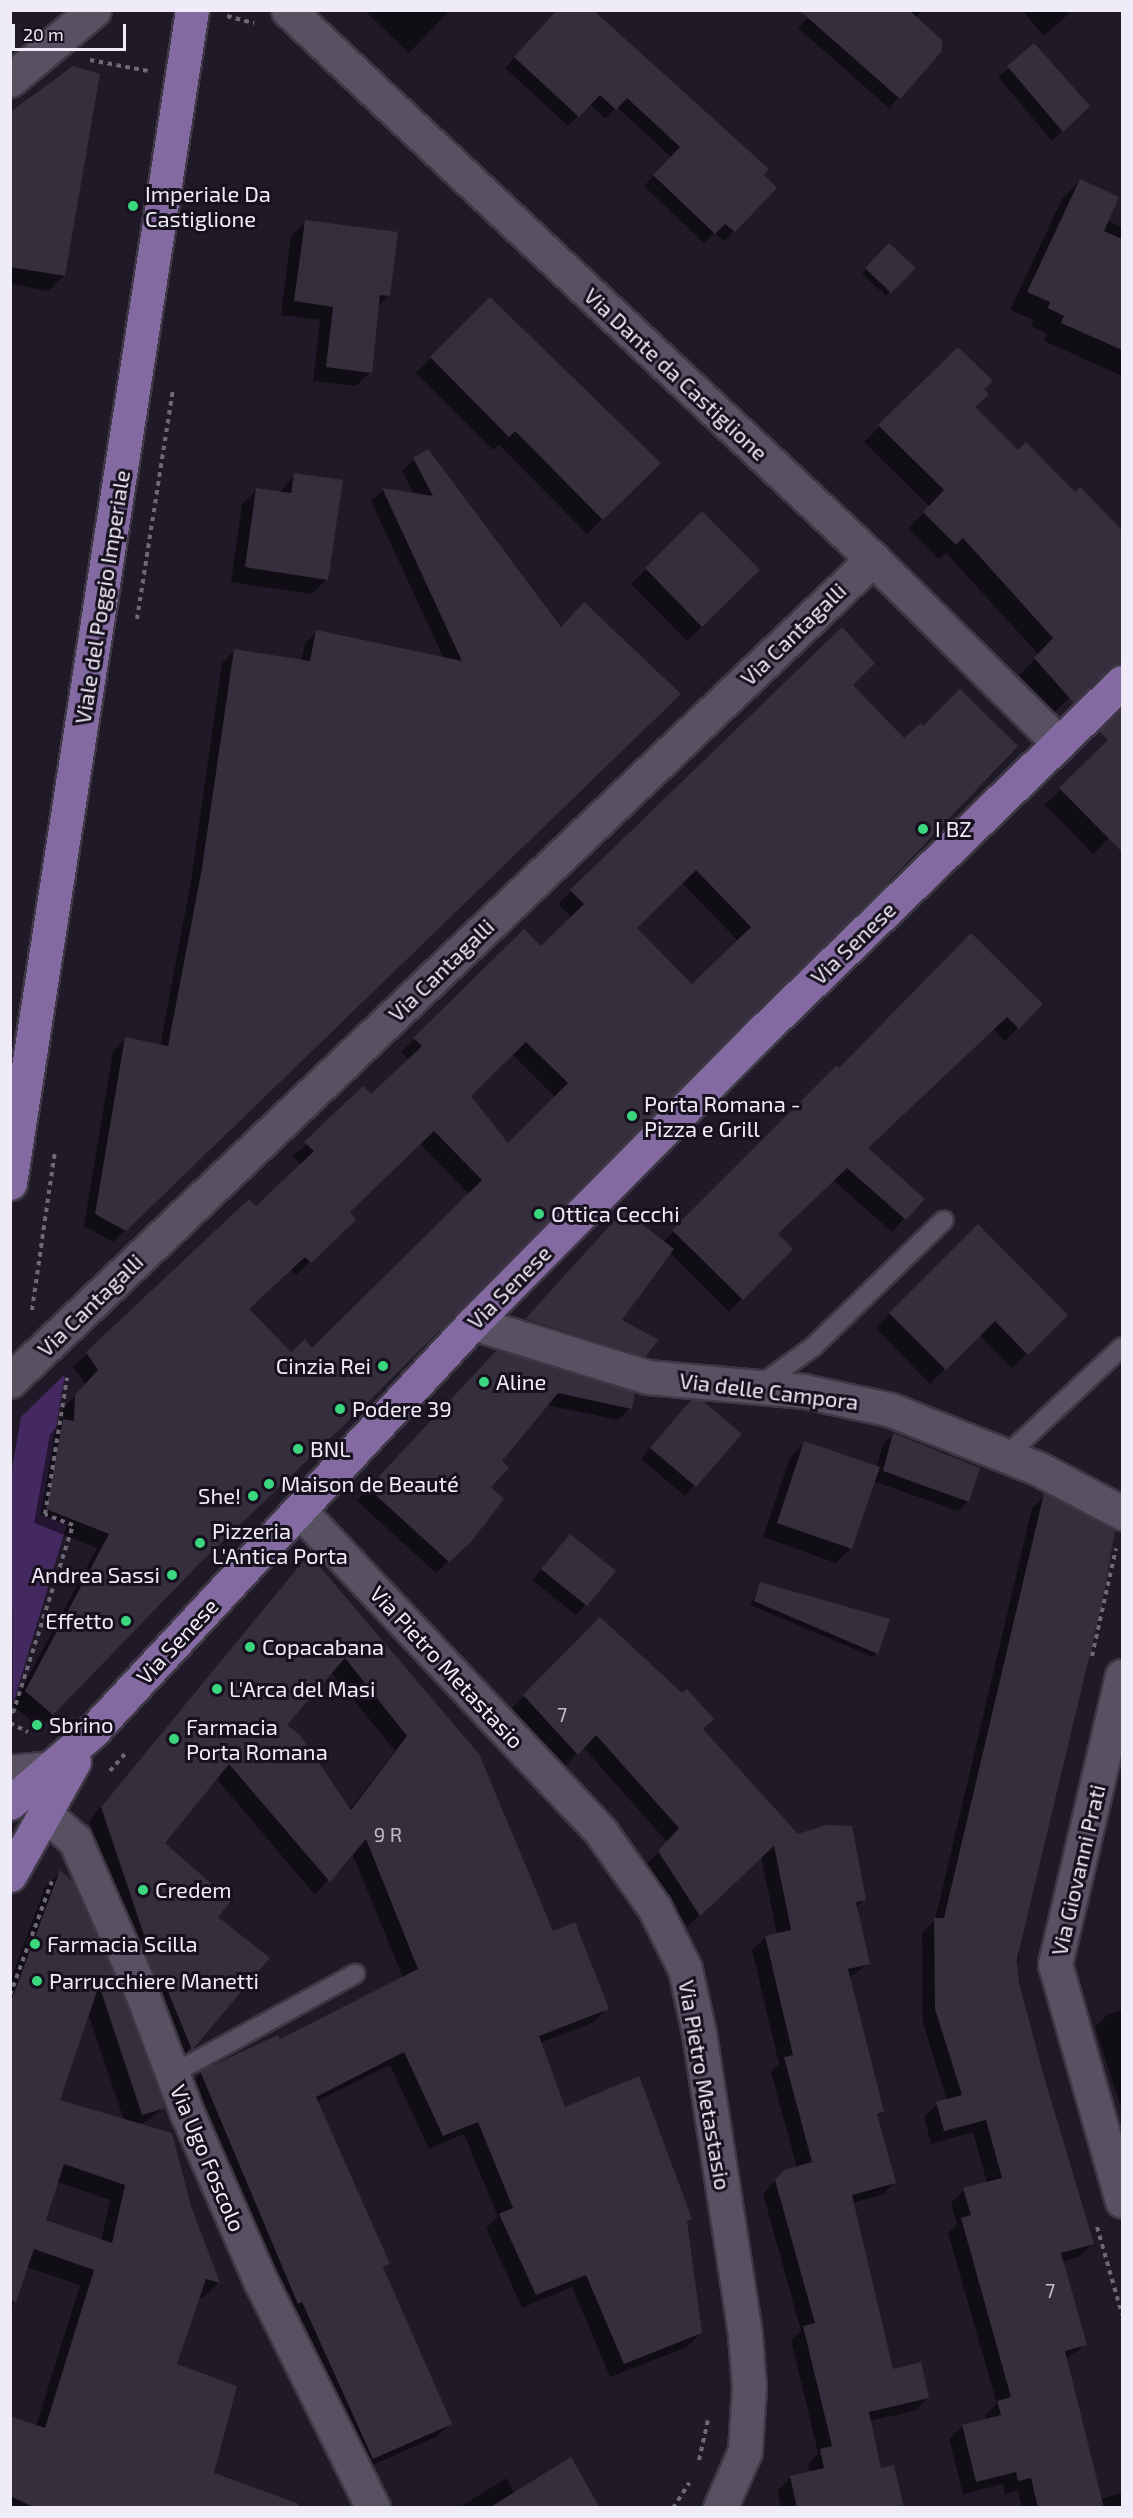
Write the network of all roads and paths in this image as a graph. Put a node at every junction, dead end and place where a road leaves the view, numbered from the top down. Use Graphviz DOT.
graph roads {
  1 [pos="94,10"];
  2 [pos="192,10"];
  3 [pos="288,10"];
  4 [pos="10,80"];
  5 [pos="873,559"];
  6 [pos="1122,682"];
  7 [pos="1059,743"];
  8 [pos="10,1183"];
  9 [pos="944,1220"];
  10 [pos="473,1323"];
  11 [pos="1122,1347"];
  12 [pos="68,1370"];
  13 [pos="10,1382"];
  14 [pos="759,1387"];
  15 [pos="1006,1456"];
  16 [pos="299,1510"];
  17 [pos="1122,1513"];
  18 [pos="1117,1546"];
  19 [pos="1091,1661"];
  20 [pos="1122,1676"];
  21 [pos="10,1712"];
  22 [pos="10,1723"];
  23 [pos="93,1731"];
  24 [pos="37,1737"];
  25 [pos="53,1768"];
  26 [pos="10,1772"];
  27 [pos="10,1803"];
  28 [pos="44,1813"];
  29 [pos="10,1875"];
  30 [pos="54,1877"];
  31 [pos="355,1974"];
  32 [pos="10,1995"];
  33 [pos="172,2074"];
  34 [pos="1122,2201"];
  35 [pos="1096,2224"];
  36 [pos="1122,2314"];
  37 [pos="709,2412"];
  38 [pos="698,2463"];
  39 [pos="695,2473"];
  40 [pos="373,2508"];
  41 [pos="673,2508"];
  42 [pos="720,2508"];
  1 -- 4 [label="street"];
  2 -- 8 [label="main road, Viale del Poggio Imperiale"];
  3 -- 5 [label="street, Via Dante da Castiglione"];
  5 -- 7 [label="street, Via Dante da Castiglione"];
  5 -- 13 [label="street, Via Cantagalli"];
  6 -- 7 [label="main road, Via Senese"];
  7 -- 10 [label="main road, Via Senese"];
  9 -- 14 [label="lane"];
  10 -- 14 [label="street, Via delle Campora"];
  10 -- 16 [label="main road, Via Senese"];
  11 -- 15 [label="lane"];
  12 -- 21 [label="path"];
  14 -- 15 [label="street, Via delle Campora"];
  15 -- 17 [label="street, Via delle Campora"];
  16 -- 23 [label="main road, Via Senese"];
  16 -- 42 [label="street, Via Pietro Metastasio"];
  18 -- 19 [label="path"];
  20 -- 34 [label="street, Via Giovanni Prati"];
  22 -- 24 [label="path"];
  23 -- 25 [label="main road, Via Senese"];
  23 -- 28 [label="main road, Via Senese"];
  25 -- 26 [label="street"];
  25 -- 27 [label="main road, Via Senese"];
  28 -- 29 [label="main road, Via Senese"];
  28 -- 33 [label="street, Via Ugo Foscolo"];
  30 -- 32 [label="path"];
  31 -- 33 [label="lane"];
  33 -- 40 [label="street, Via Ugo Foscolo"];
  35 -- 36 [label="path"];
  37 -- 38 [label="path"];
  39 -- 41 [label="path"];
}
